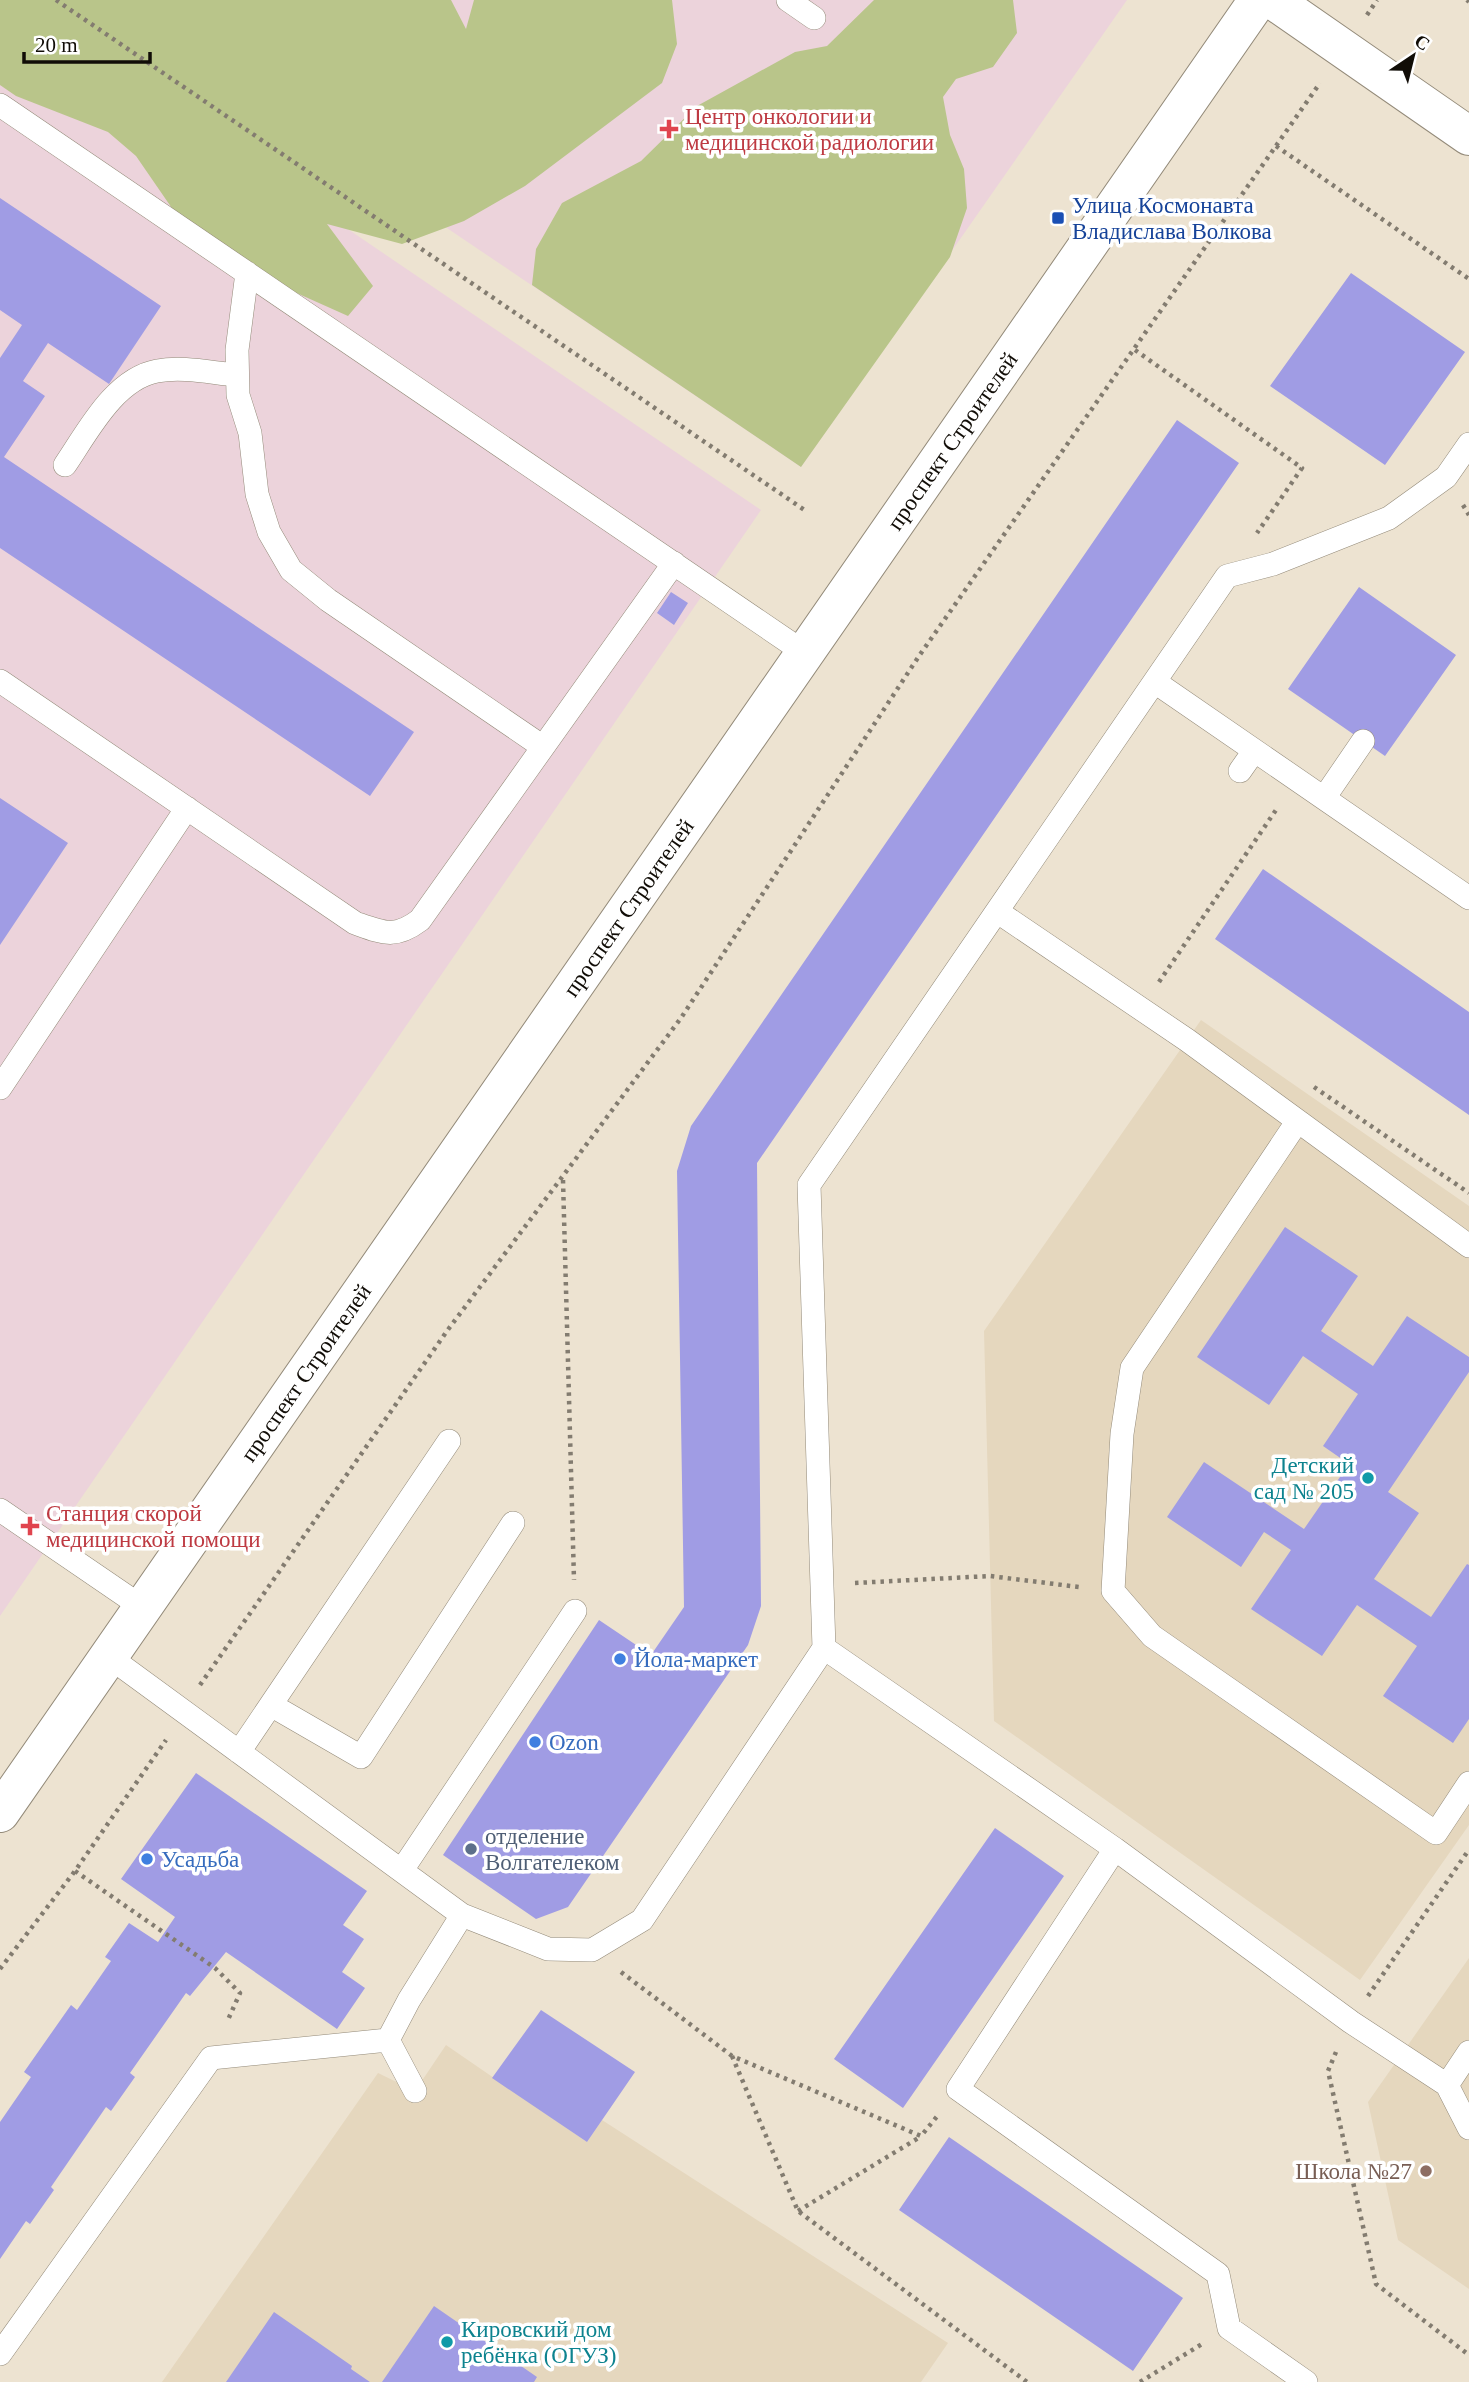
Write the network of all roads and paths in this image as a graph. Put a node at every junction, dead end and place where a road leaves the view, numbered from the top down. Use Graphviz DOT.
graph roads {
  1 [pos="56,0"];
  2 [pos="788,0"];
  3 [pos="1258,0"];
  4 [pos="1273,0"];
  5 [pos="1377,0"];
  6 [pos="814,18"];
  7 [pos="1344,49"];
  8 [pos="0,105"];
  9 [pos="1469,136"];
  10 [pos="1276,146"];
  11 [pos="247,273"];
  12 [pos="1469,279"];
  13 [pos="1135,350"];
  14 [pos="237,375"];
  15 [pos="1469,444"];
  16 [pos="65,465"];
  17 [pos="806,510"];
  18 [pos="674,563"];
  19 [pos="1227,576"];
  20 [pos="805,653"];
  21 [pos="0,681"];
  22 [pos="1156,682"];
  23 [pos="1363,741"];
  24 [pos="543,747"];
  25 [pos="1254,751"];
  26 [pos="1240,771"];
  27 [pos="1296,780"];
  28 [pos="1324,798"];
  29 [pos="187,808"];
  30 [pos="1469,898"];
  31 [pos="998,912"];
  32 [pos="1159,982"];
  33 [pos="0,1088"];
  34 [pos="1297,1122"];
  35 [pos="563,1179"];
  36 [pos="1469,1246"];
  37 [pos="449,1441"];
  38 [pos="0,1510"];
  39 [pos="513,1523"];
  40 [pos="822,1585"];
  41 [pos="1113,1591"];
  42 [pos="142,1607"];
  43 [pos="575,1611"];
  44 [pos="824,1648"];
  45 [pos="108,1656"];
  46 [pos="271,1705"];
  47 [pos="184,1712"];
  48 [pos="239,1752"];
  49 [pos="1469,1783"];
  50 [pos="0,1813"];
  51 [pos="1115,1849"];
  52 [pos="1469,1849"];
  53 [pos="402,1870"];
  54 [pos="75,1871"];
  55 [pos="462,1915"];
  56 [pos="592,1950"];
  57 [pos="0,1969"];
  58 [pos="1351,2022"];
  59 [pos="388,2040"];
  60 [pos="1469,2052"];
  61 [pos="732,2056"];
  62 [pos="211,2058"];
  63 [pos="1447,2085"];
  64 [pos="958,2090"];
  65 [pos="415,2091"];
  66 [pos="1469,2128"];
  67 [pos="921,2136"];
  68 [pos="799,2211"];
  69 [pos="1229,2328"];
  70 [pos="0,2354"];
  71 [pos="1469,2355"];
  72 [pos="1027,2382"];
  73 [pos="1140,2382"];
  74 [pos="1306,2382"];
  1 -- 17 [label="path"];
  2 -- 6 [label="lane"];
  3 -- 20 [label="main road, проспект Строителей"];
  4 -- 7 [label="main road"];
  5 -- 7 [label="path"];
  7 -- 9 [label="main road"];
  7 -- 10 [label="path"];
  8 -- 11 [label="lane"];
  10 -- 12 [label="path"];
  10 -- 13 [label="path"];
  11 -- 14 [label="lane"];
  11 -- 18 [label="lane"];
  13 -- 19 [label="path"];
  13 -- 35 [label="path"];
  14 -- 16 [label="lane"];
  14 -- 24 [label="lane"];
  15 -- 19 [label="lane"];
  18 -- 20 [label="lane"];
  18 -- 24 [label="lane"];
  19 -- 22 [label="lane"];
  20 -- 42 [label="main road, проспект Строителей"];
  21 -- 29 [label="lane"];
  22 -- 25 [label="lane"];
  22 -- 31 [label="lane"];
  23 -- 28 [label="lane"];
  24 -- 29 [label="lane"];
  25 -- 26 [label="lane"];
  25 -- 27 [label="lane"];
  27 -- 28 [label="lane"];
  27 -- 32 [label="path"];
  28 -- 30 [label="lane"];
  29 -- 33 [label="lane"];
  31 -- 34 [label="lane"];
  31 -- 40 [label="lane"];
  34 -- 36 [label="lane"];
  34 -- 41 [label="lane"];
  35 -- 43 [label="path"];
  35 -- 47 [label="path"];
  37 -- 46 [label="lane"];
  38 -- 42 [label="lane"];
  39 -- 46 [label="lane"];
  40 -- 41 [label="path"];
  40 -- 44 [label="lane"];
  41 -- 49 [label="lane"];
  42 -- 45 [label="main road, проспект Строителей"];
  43 -- 53 [label="lane"];
  44 -- 51 [label="lane"];
  44 -- 56 [label="lane"];
  45 -- 47 [label="lane"];
  45 -- 50 [label="main road, проспект Строителей"];
  46 -- 48 [label="lane"];
  47 -- 48 [label="lane"];
  47 -- 54 [label="path"];
  48 -- 53 [label="lane"];
  51 -- 58 [label="lane"];
  51 -- 64 [label="lane"];
  52 -- 58 [label="path"];
  53 -- 55 [label="lane"];
  54 -- 57 [label="path"];
  54 -- 62 [label="path"];
  55 -- 56 [label="lane"];
  55 -- 59 [label="lane"];
  56 -- 61 [label="path"];
  58 -- 63 [label="lane"];
  58 -- 71 [label="path"];
  59 -- 62 [label="lane"];
  59 -- 65 [label="lane"];
  60 -- 63 [label="lane"];
  61 -- 67 [label="path"];
  61 -- 68 [label="path"];
  62 -- 70 [label="lane"];
  63 -- 66 [label="lane"];
  64 -- 67 [label="path"];
  64 -- 69 [label="lane"];
  67 -- 68 [label="path"];
  68 -- 72 [label="path"];
  69 -- 73 [label="path"];
  69 -- 74 [label="lane"];
}
